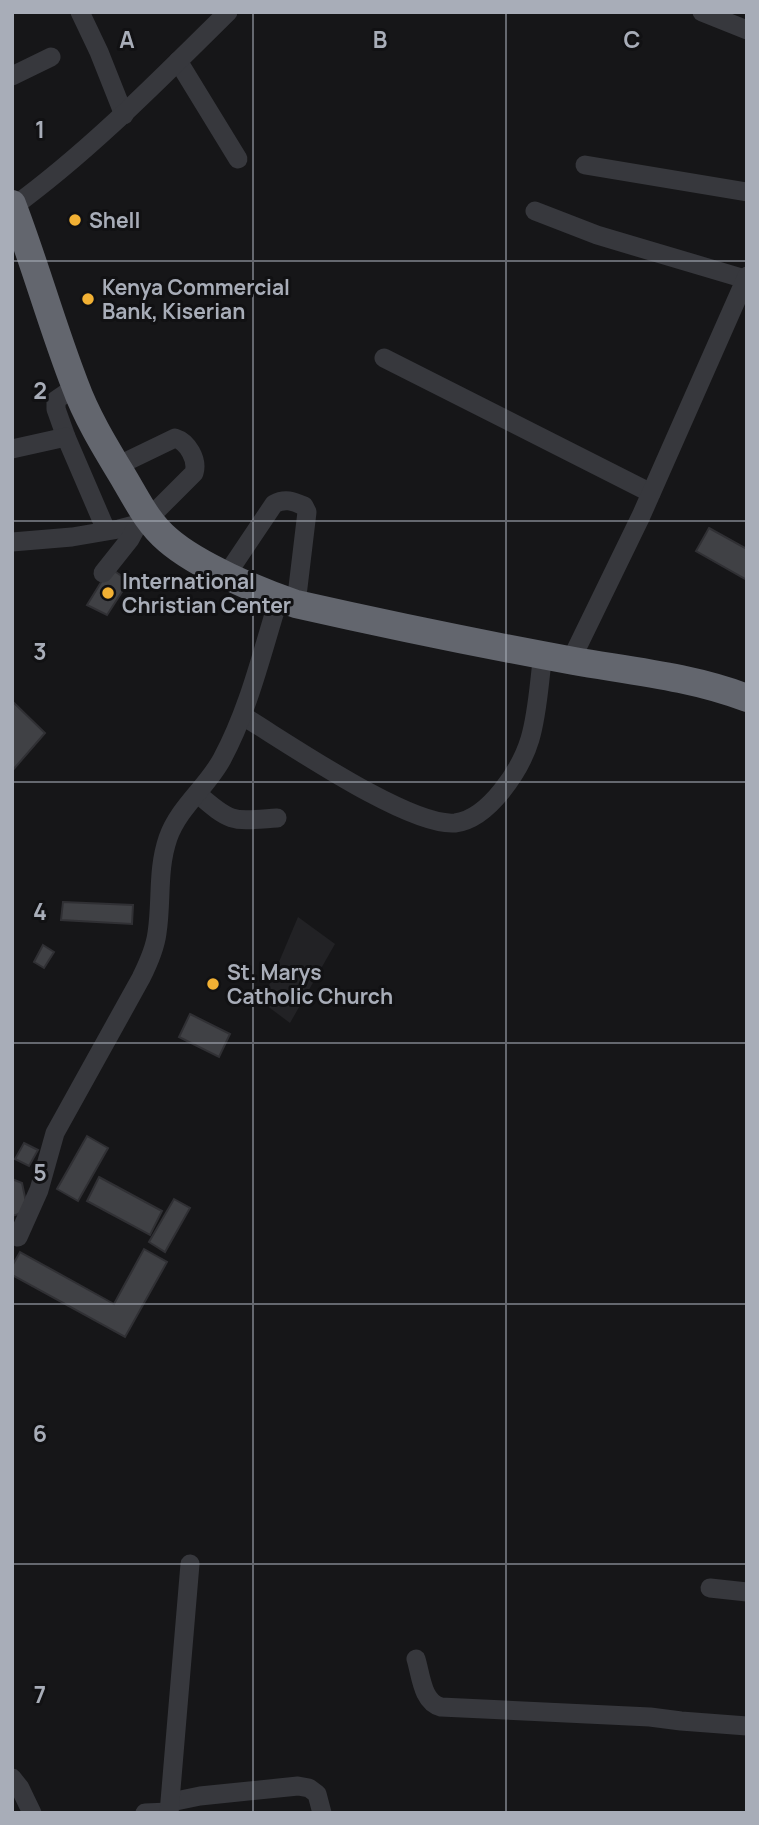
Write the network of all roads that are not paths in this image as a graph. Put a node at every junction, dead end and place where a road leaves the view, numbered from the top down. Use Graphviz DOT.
graph roads {
  1 [pos="80,12"];
  2 [pos="228,12"];
  3 [pos="702,12"];
  4 [pos="747,30"];
  5 [pos="51,57"];
  6 [pos="178,61"];
  7 [pos="12,76"];
  8 [pos="124,115"];
  9 [pos="238,159"];
  10 [pos="585,165"];
  11 [pos="747,192"];
  12 [pos="13,205"];
  13 [pos="535,211"];
  14 [pos="746,277"];
  15 [pos="384,358"];
  16 [pos="75,387"];
  17 [pos="65,437"];
  18 [pos="12,449"];
  19 [pos="117,466"];
  20 [pos="651,493"];
  21 [pos="143,522"];
  22 [pos="106,530"];
  23 [pos="12,542"];
  24 [pos="103,573"];
  25 [pos="227,574"];
  26 [pos="288,601"];
  27 [pos="543,654"];
  28 [pos="570,660"];
  29 [pos="747,698"];
  30 [pos="243,716"];
  31 [pos="198,794"];
  32 [pos="277,818"];
  33 [pos="18,1237"];
  34 [pos="190,1563"];
  35 [pos="710,1588"];
  36 [pos="747,1592"];
  37 [pos="416,1659"];
  38 [pos="747,1726"];
  39 [pos="12,1778"];
  40 [pos="169,1809"];
  41 [pos="32,1813"];
  42 [pos="145,1813"];
  43 [pos="321,1813"];
  1 -- 8 [label="street"];
  2 -- 6 [label="street"];
  3 -- 4 [label="street"];
  5 -- 7 [label="street"];
  6 -- 8 [label="street"];
  6 -- 9 [label="street"];
  8 -- 12 [label="street"];
  10 -- 11 [label="street"];
  12 -- 16 [label="highway"];
  13 -- 14 [label="street"];
  14 -- 20 [label="street"];
  15 -- 20 [label="street"];
  16 -- 17 [label="street"];
  16 -- 19 [label="highway"];
  17 -- 18 [label="street"];
  17 -- 22 [label="street"];
  19 -- 21 [label="highway"];
  19 -- 21 [label="street"];
  20 -- 28 [label="street"];
  21 -- 22 [label="street"];
  21 -- 24 [label="street"];
  21 -- 25 [label="highway"];
  22 -- 23 [label="street"];
  25 -- 26 [label="highway"];
  25 -- 26 [label="street"];
  26 -- 27 [label="highway"];
  26 -- 30 [label="street"];
  27 -- 28 [label="highway"];
  27 -- 30 [label="street"];
  28 -- 29 [label="highway"];
  30 -- 31 [label="street"];
  31 -- 32 [label="street"];
  31 -- 33 [label="street"];
  34 -- 40 [label="street"];
  35 -- 36 [label="street"];
  37 -- 38 [label="street"];
  39 -- 41 [label="street"];
  40 -- 42 [label="street"];
  40 -- 43 [label="street"];
}
